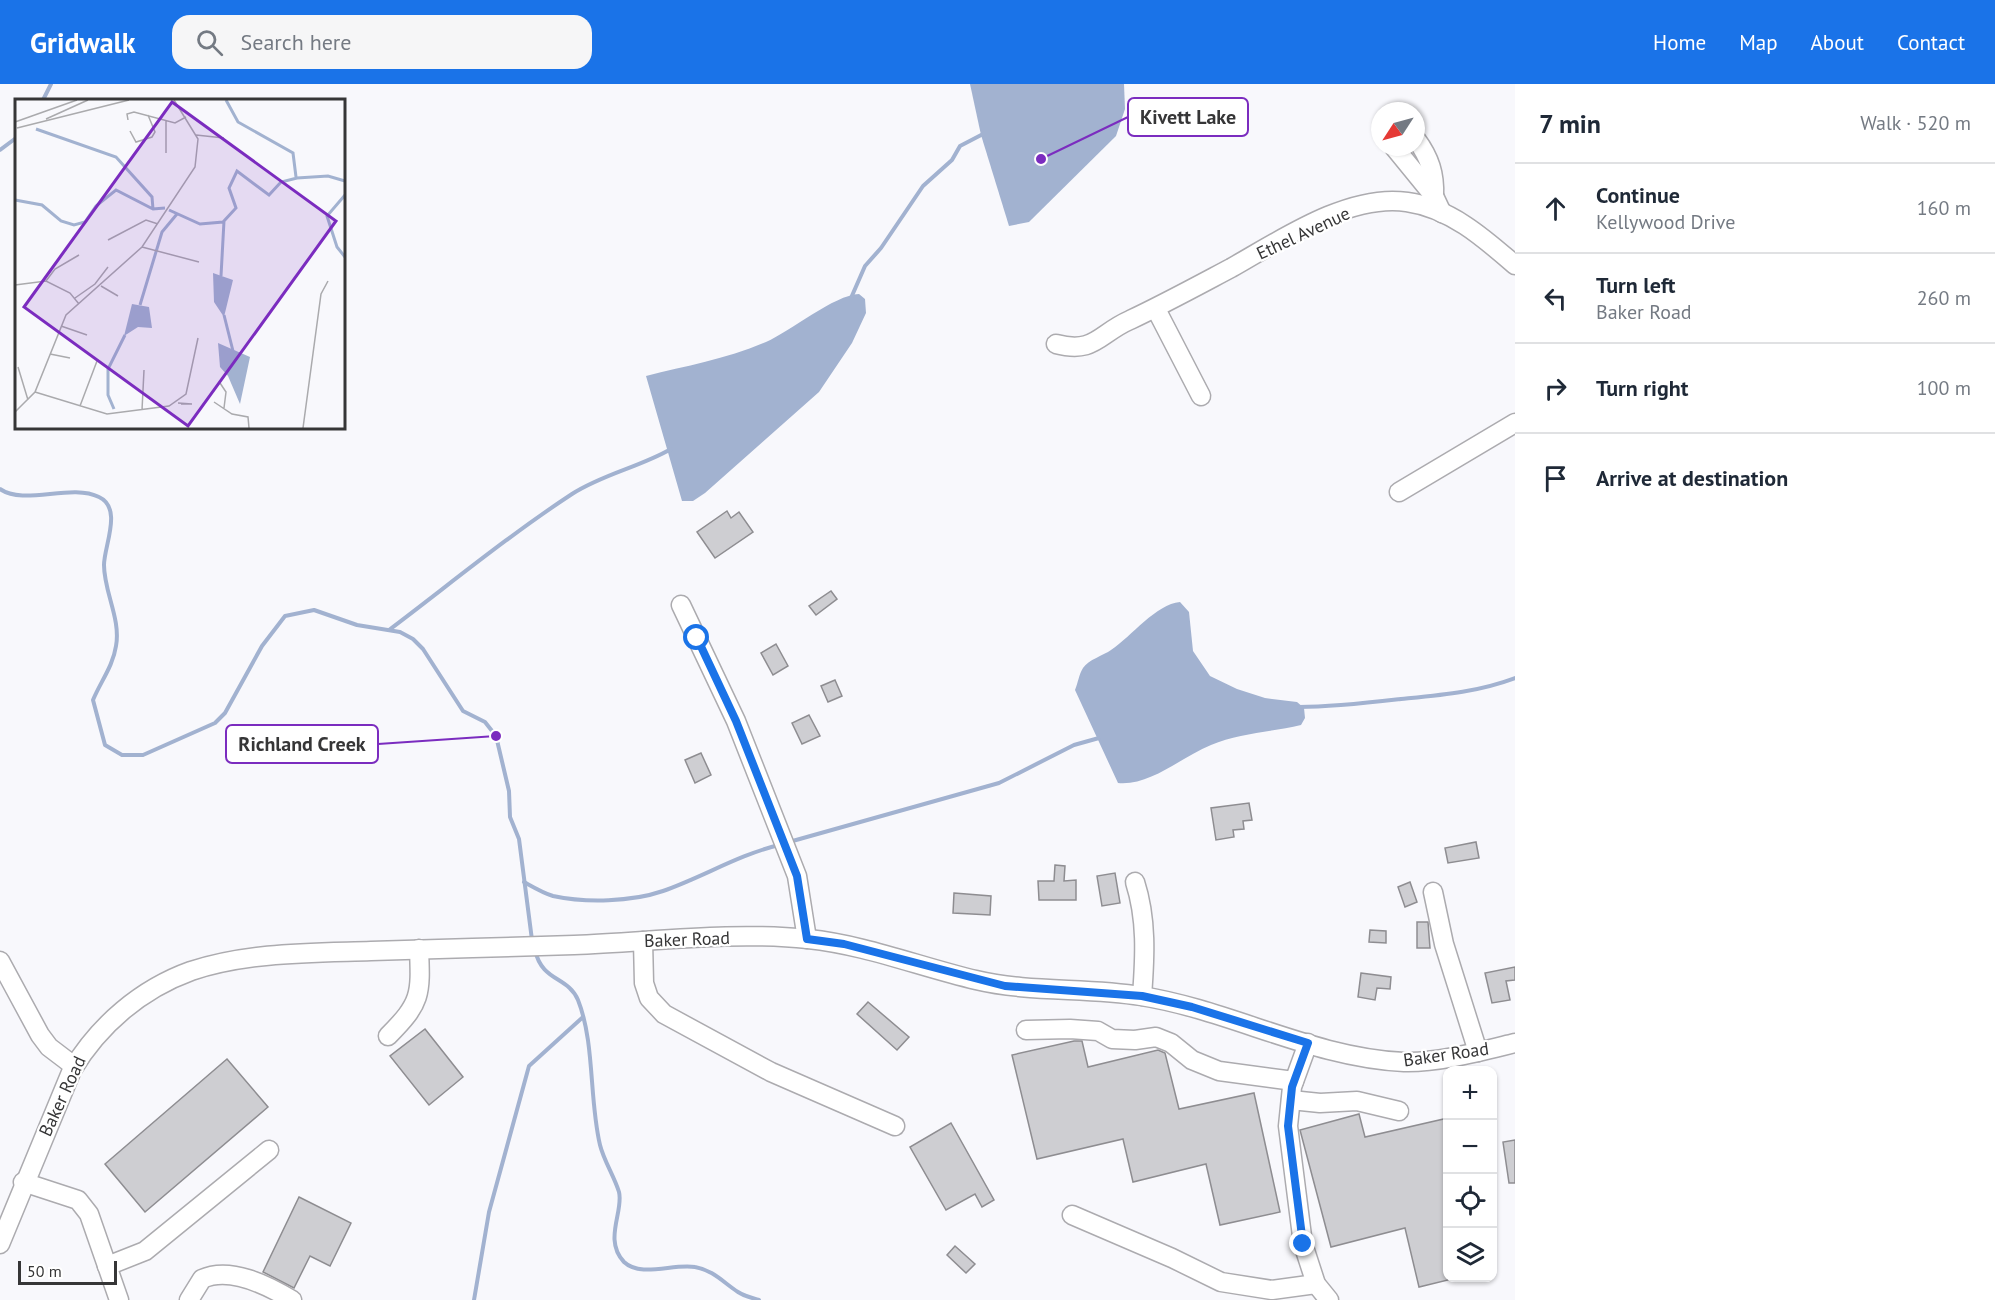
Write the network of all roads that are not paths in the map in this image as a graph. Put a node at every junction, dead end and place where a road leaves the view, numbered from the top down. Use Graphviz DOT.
graph roads {
  1 [pos="1425,154"];
  2 [pos="1401,156"];
  3 [pos="1438,205"];
  4 [pos="1515,265"];
  5 [pos="1156,309"];
  6 [pos="1056,344"];
  7 [pos="1201,396"];
  8 [pos="1515,423"];
  9 [pos="1399,492"];
  10 [pos="681,605"];
  11 [pos="1135,882"];
  12 [pos="1433,892"];
  13 [pos="807,939"];
  14 [pos="643,940"];
  15 [pos="419,950"];
  16 [pos="0,961"];
  17 [pos="1142,996"];
  18 [pos="1026,1030"];
  19 [pos="388,1036"];
  20 [pos="1308,1043"];
  21 [pos="1515,1043"];
  22 [pos="1478,1052"];
  23 [pos="74,1066"];
  24 [pos="1294,1081"];
  25 [pos="1291,1100"];
  26 [pos="1399,1111"];
  27 [pos="895,1126"];
  28 [pos="269,1150"];
  29 [pos="23,1182"];
  30 [pos="1072,1215"];
  31 [pos="0,1244"];
  32 [pos="107,1266"];
  33 [pos="1316,1284"];
  34 [pos="119,1300"];
  35 [pos="189,1300"];
  36 [pos="292,1300"];
  37 [pos="1329,1300"];
  1 -- 3 [label="street"];
  2 -- 3 [label="street"];
  3 -- 4 [label="street, Ethel Avenue"];
  3 -- 5 [label="street, Ethel Avenue"];
  5 -- 6 [label="street, Ethel Avenue"];
  5 -- 7 [label="street"];
  8 -- 9 [label="street"];
  10 -- 13 [label="street"];
  11 -- 17 [label="street"];
  12 -- 22 [label="street"];
  13 -- 14 [label="street, Baker Road"];
  13 -- 17 [label="street, Baker Road"];
  14 -- 15 [label="street, Baker Road"];
  14 -- 27 [label="street"];
  15 -- 19 [label="street"];
  15 -- 23 [label="street, Baker Road"];
  16 -- 23 [label="street"];
  17 -- 20 [label="street, Baker Road"];
  18 -- 24 [label="street"];
  20 -- 22 [label="street, Baker Road"];
  20 -- 24 [label="street"];
  21 -- 22 [label="street, Baker Road"];
  23 -- 29 [label="street, Baker Road"];
  24 -- 25 [label="street"];
  25 -- 26 [label="street"];
  25 -- 33 [label="street"];
  28 -- 32 [label="street"];
  29 -- 31 [label="street, Baker Road"];
  29 -- 32 [label="street"];
  30 -- 33 [label="street"];
  32 -- 34 [label="street"];
  33 -- 37 [label="street"];
  35 -- 36 [label="street"];
}
